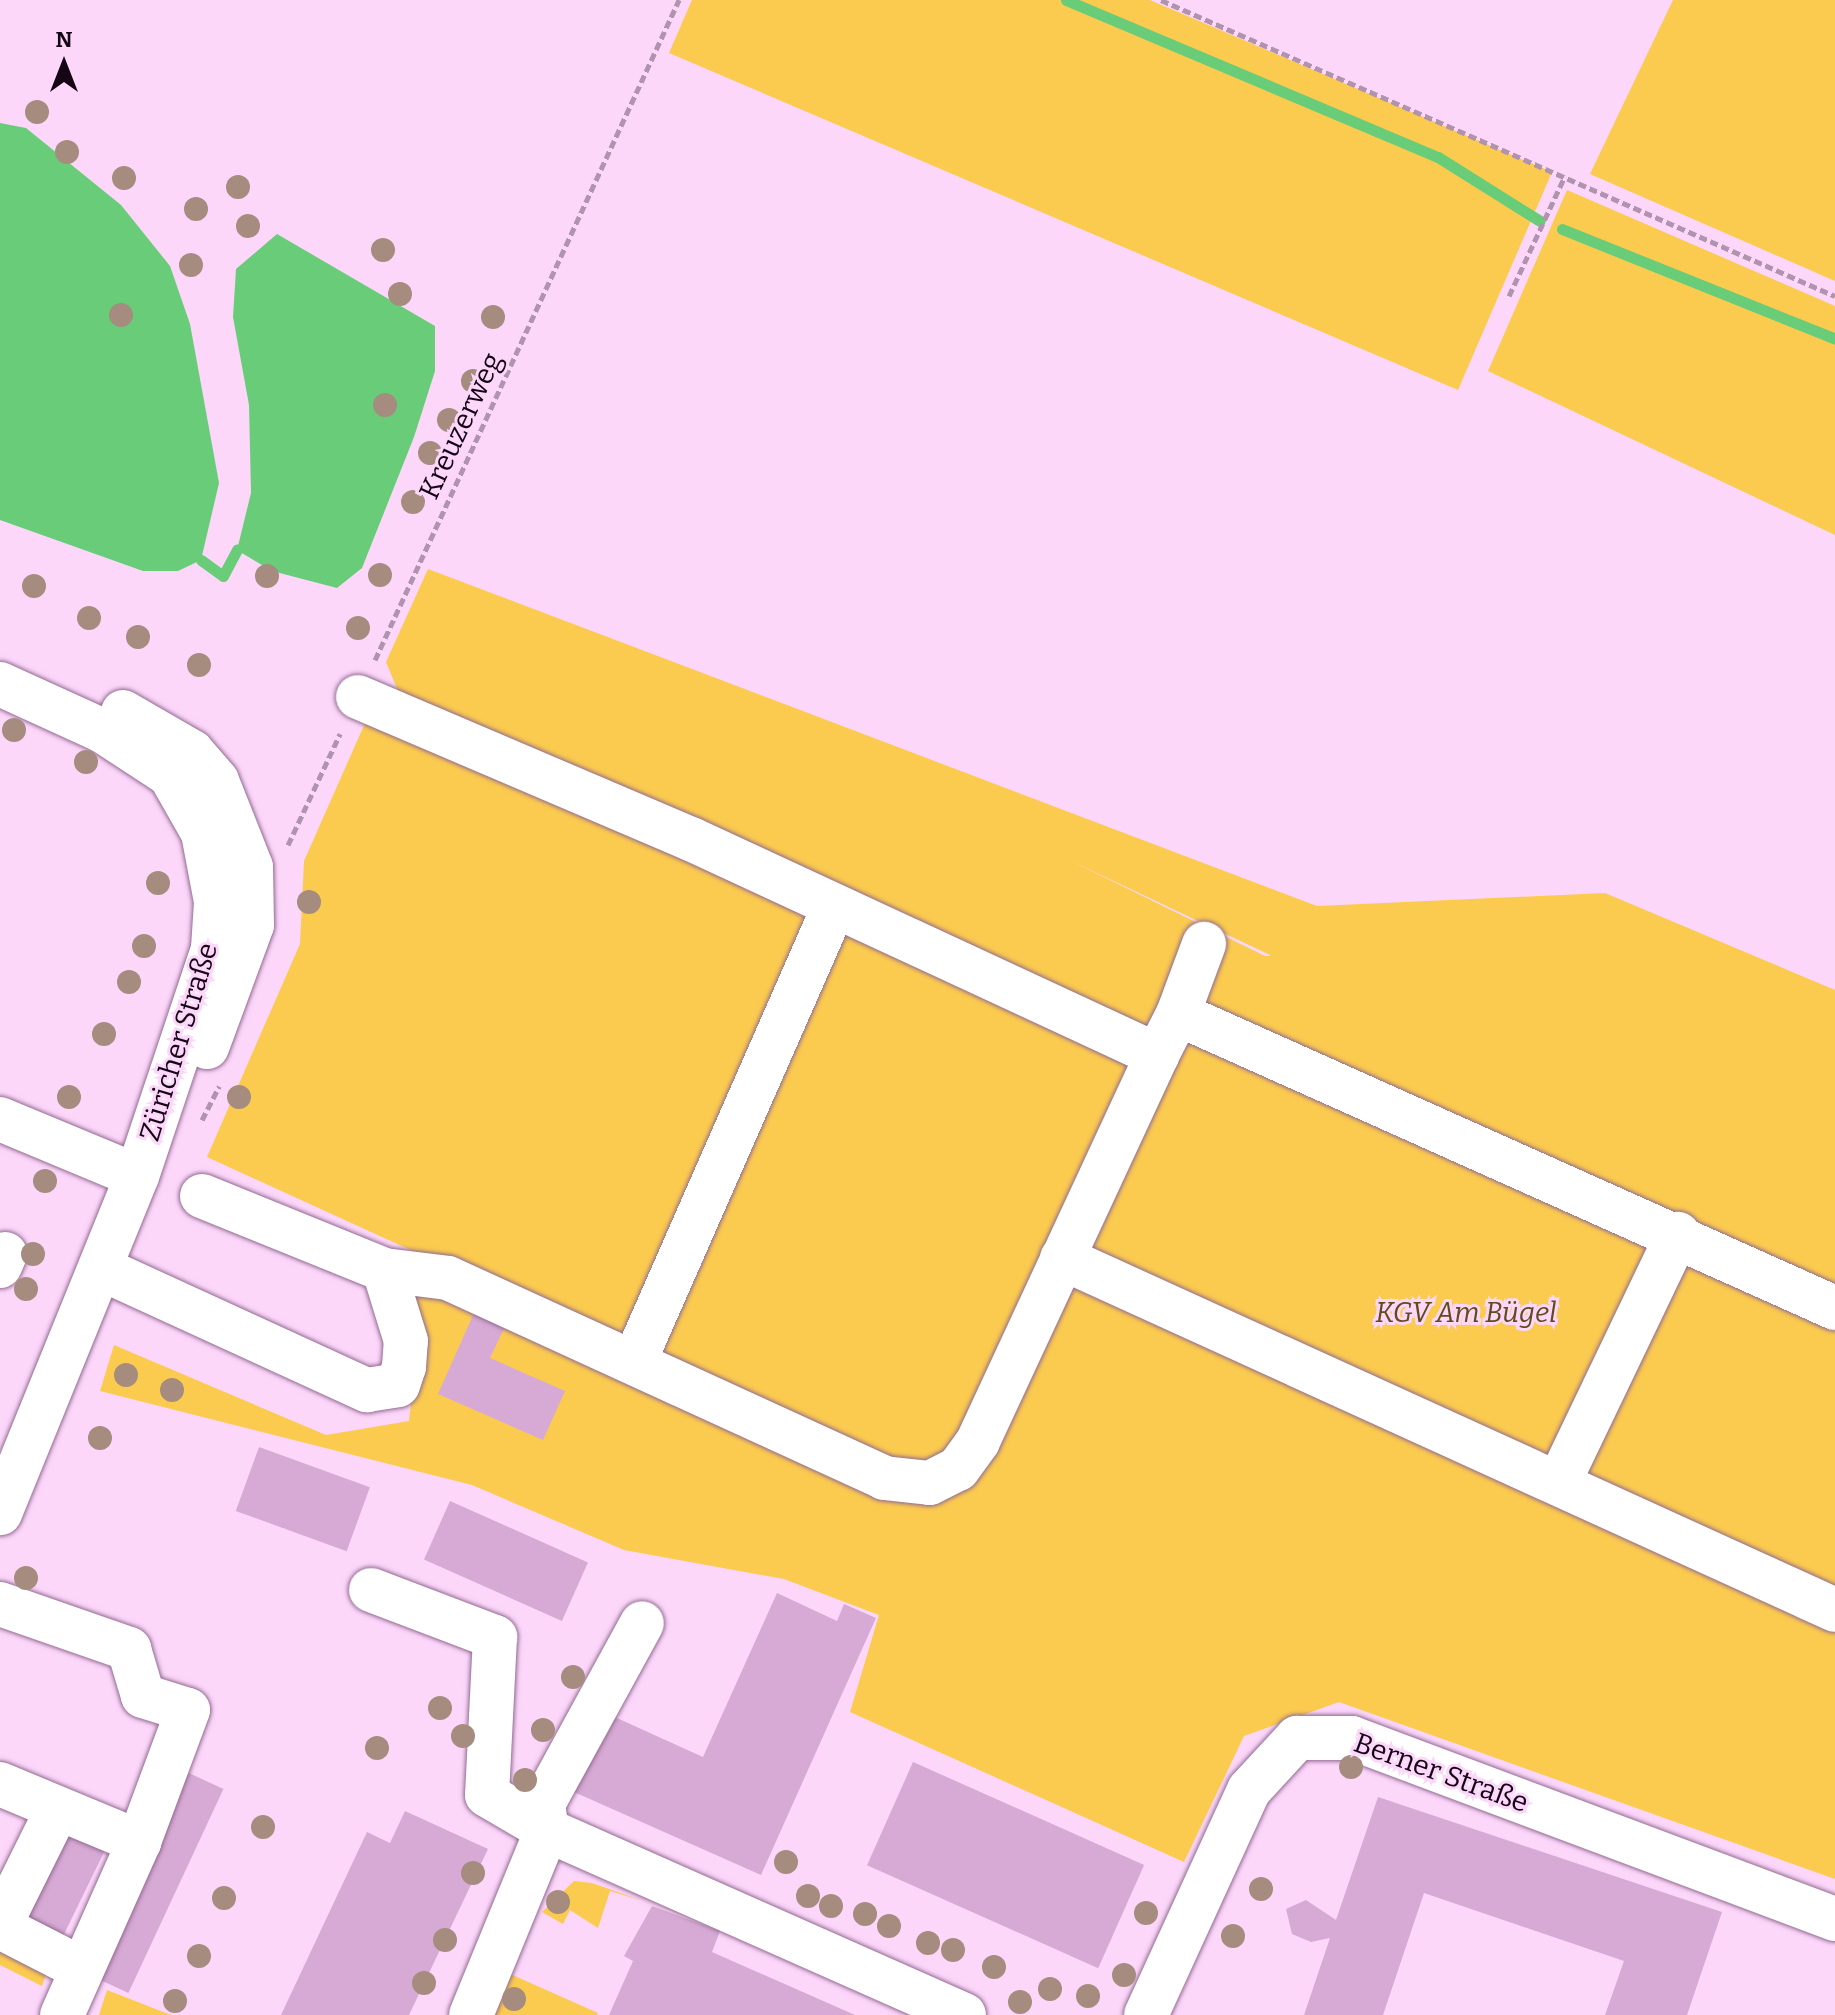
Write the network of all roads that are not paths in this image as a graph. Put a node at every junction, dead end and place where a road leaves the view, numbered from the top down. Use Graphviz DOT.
graph roads {
  1 [pos="0,659"];
  2 [pos="0,684"];
  3 [pos="358,697"];
  4 [pos="834,906"];
  5 [pos="1204,944"];
  6 [pos="1178,1014"];
  7 [pos="1157,1055"];
  8 [pos="0,1119"];
  9 [pos="137,1176"];
  10 [pos="202,1196"];
  11 [pos="1678,1234"];
  12 [pos="1062,1258"];
  13 [pos="100,1268"];
  14 [pos="384,1270"];
  15 [pos="1835,1308"];
  16 [pos="635,1360"];
  17 [pos="1560,1480"];
  18 [pos="0,1513"];
  19 [pos="371,1590"];
  20 [pos="0,1604"];
  21 [pos="1835,1610"];
  22 [pos="642,1623"];
  23 [pos="0,1784"];
  24 [pos="57,1810"];
  25 [pos="547,1830"];
  26 [pos="139,1842"];
  27 [pos="1835,1919"];
  28 [pos="0,1926"];
  29 [pos="82,1969"];
  30 [pos="62,2015"];
  31 [pos="471,2015"];
  32 [pos="964,2015"];
  33 [pos="1146,2015"];
  1 -- 9 [label="street, Züricher Straße"];
  2 -- 9 [label="street, Züricher Straße"];
  3 -- 4 [label="street"];
  4 -- 7 [label="street"];
  4 -- 16 [label="street"];
  5 -- 6 [label="street"];
  6 -- 7 [label="street"];
  6 -- 11 [label="street"];
  7 -- 12 [label="street"];
  8 -- 9 [label="street"];
  9 -- 13 [label="street, Züricher Straße"];
  10 -- 14 [label="street"];
  11 -- 15 [label="street"];
  11 -- 17 [label="street"];
  12 -- 16 [label="street"];
  12 -- 17 [label="street"];
  13 -- 14 [label="street"];
  13 -- 18 [label="street, Züricher Straße"];
  14 -- 16 [label="street"];
  17 -- 21 [label="street"];
  19 -- 25 [label="street"];
  20 -- 26 [label="street"];
  22 -- 25 [label="street"];
  23 -- 24 [label="street"];
  24 -- 26 [label="street"];
  24 -- 28 [label="street"];
  25 -- 31 [label="street"];
  25 -- 32 [label="street"];
  26 -- 29 [label="street"];
  27 -- 33 [label="street, Berner Straße"];
  28 -- 29 [label="street"];
  29 -- 30 [label="street"];
}
